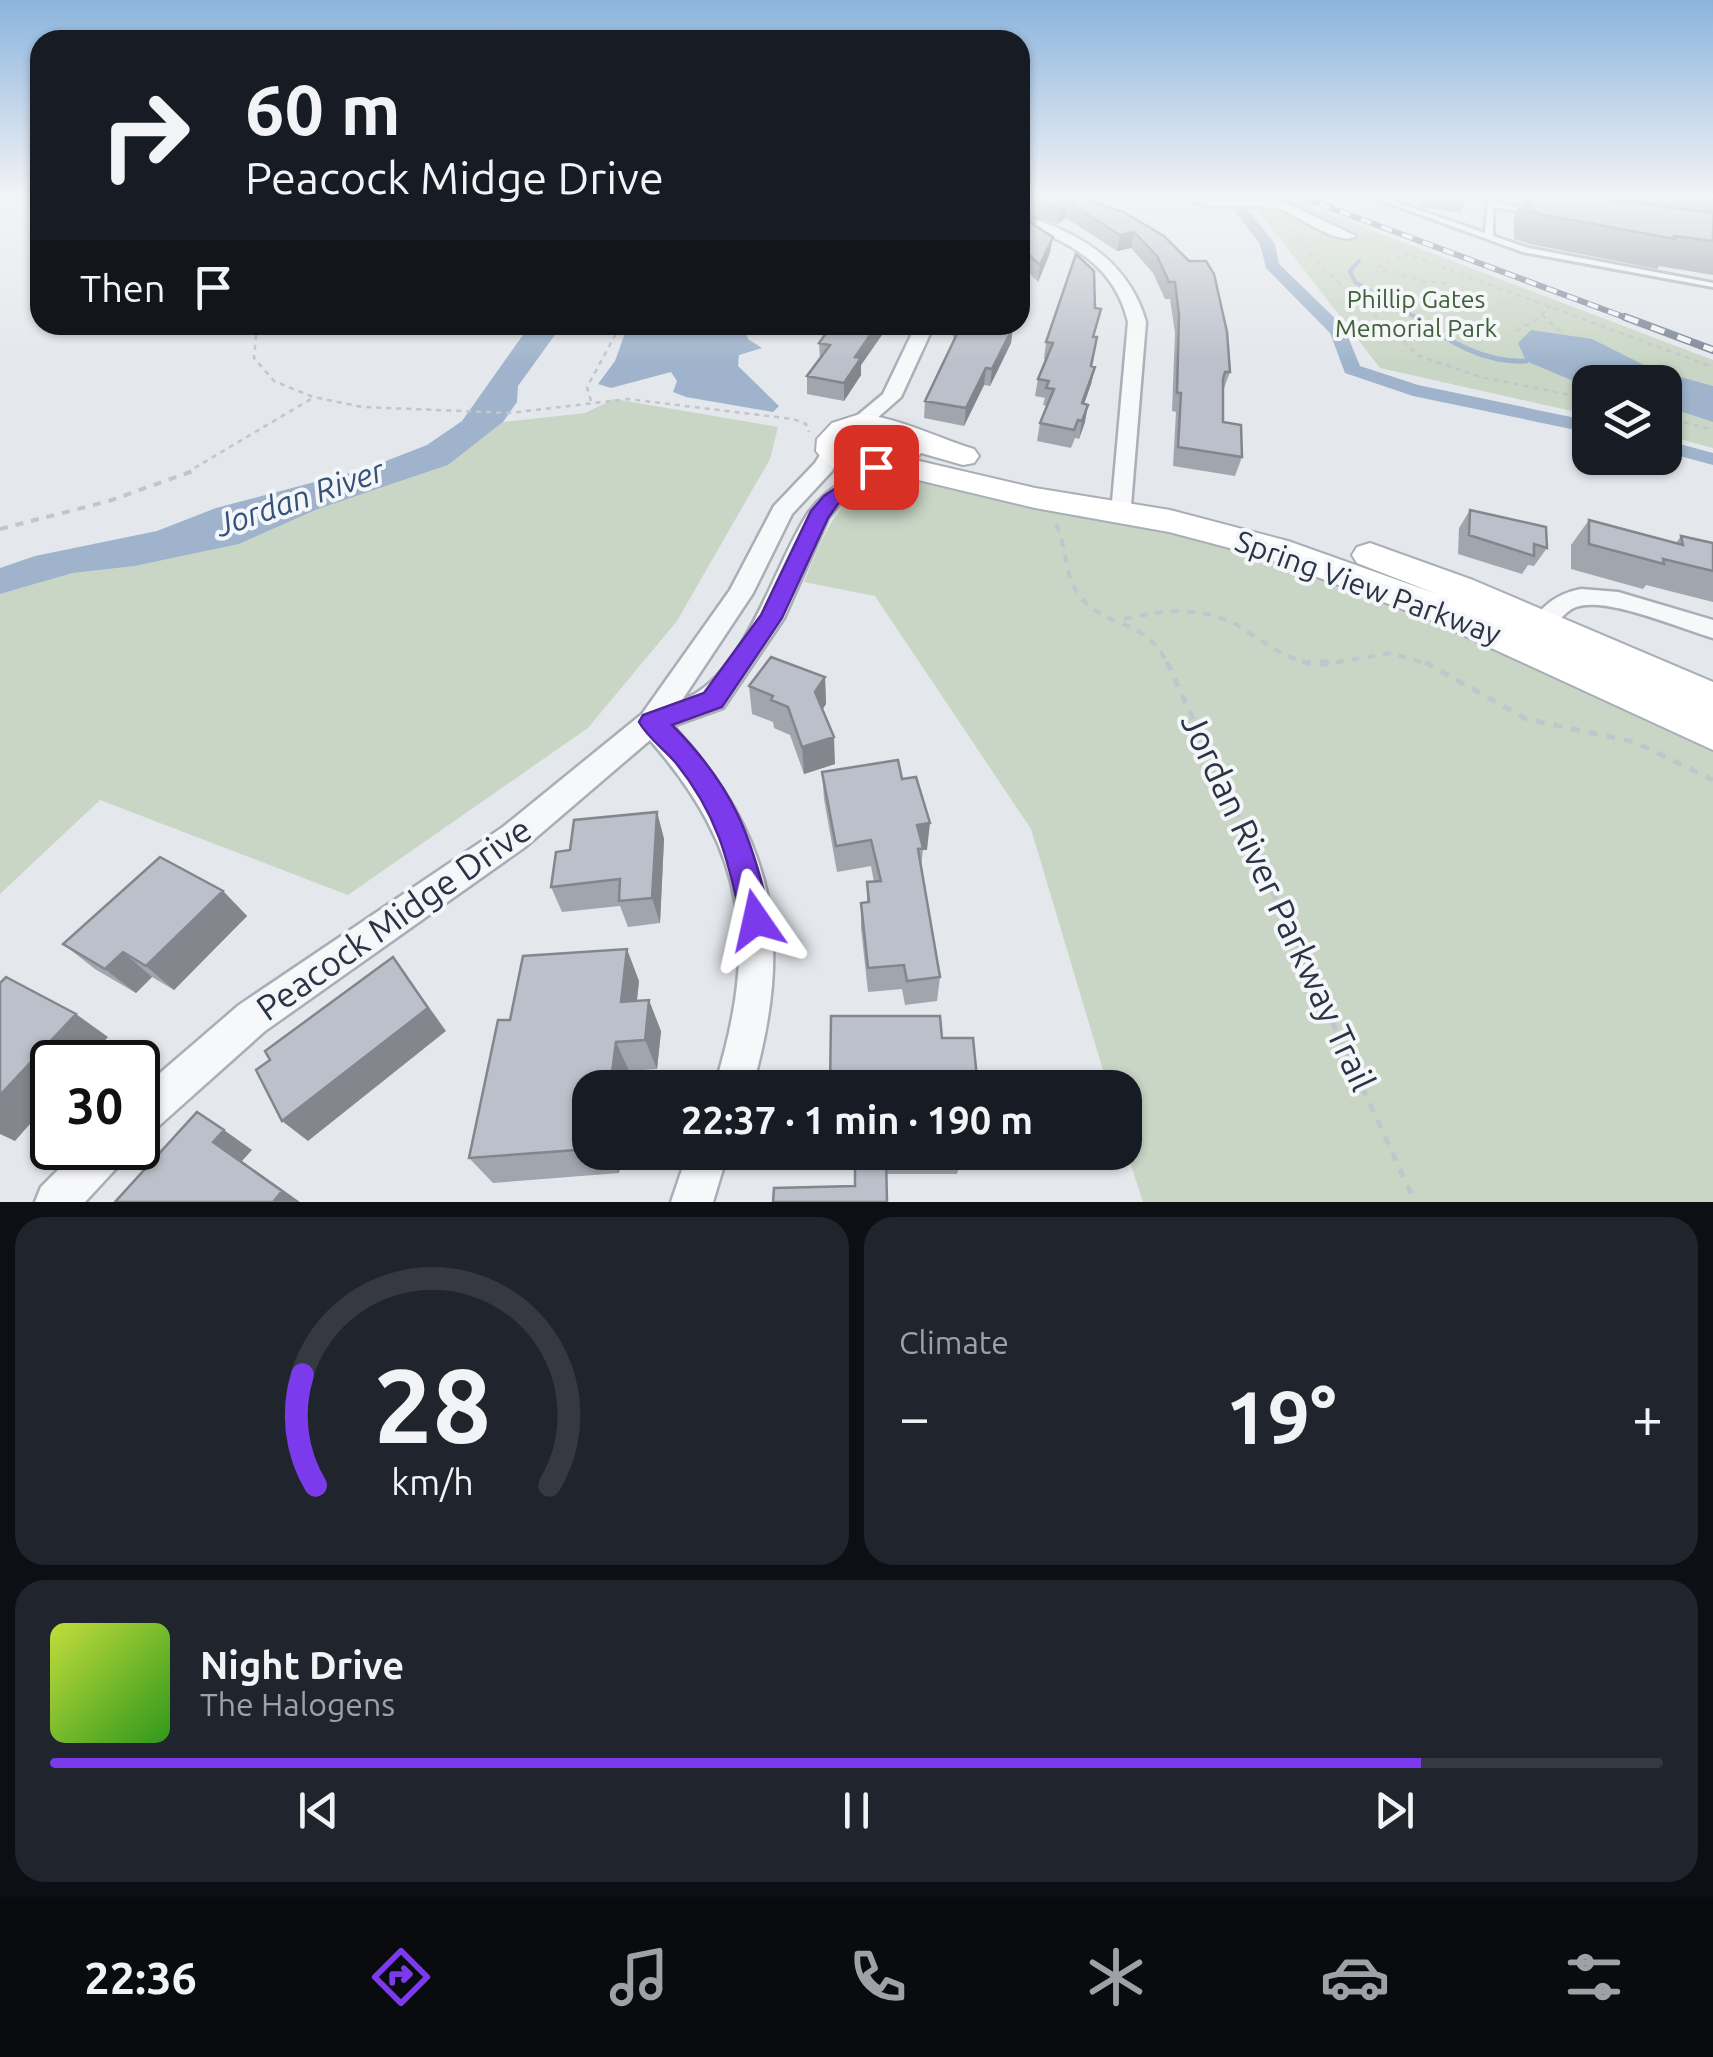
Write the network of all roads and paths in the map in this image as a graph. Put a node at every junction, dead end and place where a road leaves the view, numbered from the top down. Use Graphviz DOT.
graph roads {
  1 [pos="1089,252"];
  2 [pos="1307,252"];
  3 [pos="1409,252"];
  4 [pos="1540,252"];
  5 [pos="1450,284"];
  6 [pos="1713,285"];
  7 [pos="1551,306"];
  8 [pos="1542,315"];
  9 [pos="1516,331"];
  10 [pos="1560,332"];
  11 [pos="256,335"];
  12 [pos="615,335"];
  13 [pos="921,335"];
  14 [pos="1713,366"];
  15 [pos="1572,395"];
  16 [pos="892,397"];
  17 [pos="311,399"];
  18 [pos="591,401"];
  19 [pos="540,412"];
  20 [pos="1682,421"];
  21 [pos="860,424"];
  22 [pos="1713,430"];
  23 [pos="821,442"];
  24 [pos="892,449"];
  25 [pos="799,490"];
  26 [pos="831,500"];
  27 [pos="1123,501"];
  28 [pos="1056,524"];
  29 [pos="0,528"];
  30 [pos="1122,620"];
  31 [pos="1713,629"];
  32 [pos="1536,637"];
  33 [pos="1713,700"];
  34 [pos="652,722"];
  35 [pos="1713,734"];
  36 [pos="1713,780"];
  37 [pos="737,1070"];
  38 [pos="160,1099"];
  39 [pos="87,1170"];
  40 [pos="702,1170"];
  41 [pos="56,1202"];
  42 [pos="692,1202"];
  43 [pos="1416,1202"];
  1 -- 27 [label="street"];
  2 -- 15 [label="path"];
  3 -- 5 [label="path"];
  3 -- 7 [label="path"];
  4 -- 6 [label="lane"];
  7 -- 8 [label="path"];
  7 -- 14 [label="path"];
  8 -- 9 [label="path"];
  8 -- 10 [label="path"];
  11 -- 17 [label="path"];
  12 -- 18 [label="path"];
  13 -- 16 [label="street"];
  16 -- 21 [label="street"];
  16 -- 24 [label="street"];
  17 -- 19 [label="path"];
  17 -- 29 [label="path"];
  18 -- 19 [label="path"];
  18 -- 23 [label="path"];
  20 -- 22 [label="path"];
  21 -- 23 [label="street"];
  21 -- 24 [label="street"];
  23 -- 24 [label="street"];
  23 -- 25 [label="street, Peacock Midge Drive"];
  24 -- 26 [label="street, Peacock Midge Drive"];
  24 -- 27 [label="street, Spring View Parkway"];
  25 -- 26 [label="lane"];
  25 -- 34 [label="street, Peacock Midge Drive"];
  26 -- 34 [label="street, Peacock Midge Drive"];
  27 -- 32 [label="street, Spring View Parkway"];
  28 -- 30 [label="path, Jordan River Parkway Trail"];
  30 -- 36 [label="path"];
  30 -- 43 [label="path, Jordan River Parkway Trail"];
  31 -- 32 [label="street"];
  32 -- 33 [label="street, Spring View Parkway"];
  32 -- 35 [label="street, Spring View Parkway"];
  34 -- 37 [label="street"];
  34 -- 38 [label="street, Peacock Midge Drive"];
  39 -- 41 [label="street"];
  40 -- 42 [label="street"];
}
